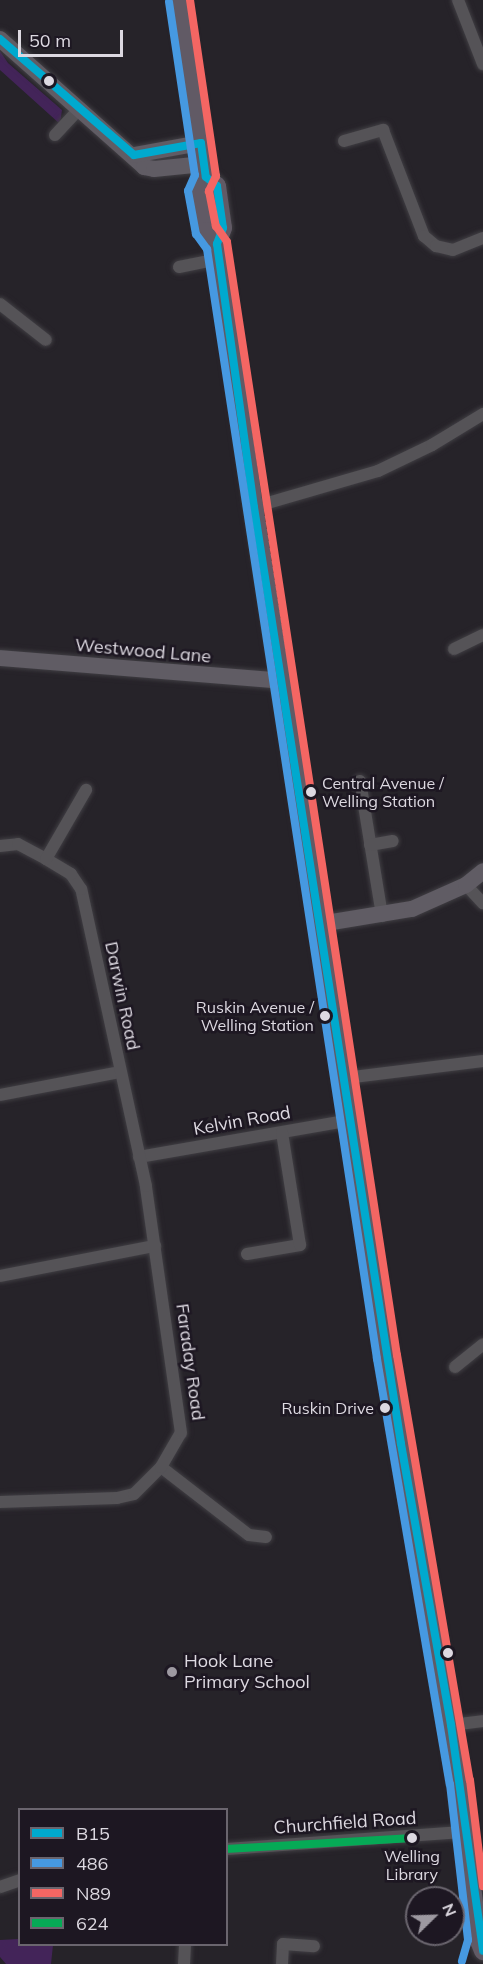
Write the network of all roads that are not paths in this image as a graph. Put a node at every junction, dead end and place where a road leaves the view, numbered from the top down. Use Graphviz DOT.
graph roads {
  1 [pos="179,0"];
  2 [pos="458,0"];
  3 [pos="0,39"];
  4 [pos="483,64"];
  5 [pos="79,109"];
  6 [pos="55,135"];
  7 [pos="345,141"];
  8 [pos="201,143"];
  9 [pos="134,155"];
  10 [pos="205,170"];
  11 [pos="483,238"];
  12 [pos="218,252"];
  13 [pos="179,267"];
  14 [pos="0,304"];
  15 [pos="46,340"];
  16 [pos="483,414"];
  17 [pos="254,507"];
  18 [pos="483,635"];
  19 [pos="454,649"];
  20 [pos="0,658"];
  21 [pos="283,681"];
  22 [pos="360,781"];
  23 [pos="86,790"];
  24 [pos="393,841"];
  25 [pos="370,845"];
  26 [pos="0,846"];
  27 [pos="46,859"];
  28 [pos="483,871"];
  29 [pos="465,885"];
  30 [pos="483,903"];
  31 [pos="382,915"];
  32 [pos="320,924"];
  33 [pos="483,1060"];
  34 [pos="120,1072"];
  35 [pos="345,1078"];
  36 [pos="0,1095"];
  37 [pos="351,1120"];
  38 [pos="282,1132"];
  39 [pos="139,1157"];
  40 [pos="155,1246"];
  41 [pos="247,1254"];
  42 [pos="0,1276"];
  43 [pos="483,1344"];
  44 [pos="454,1367"];
  45 [pos="161,1467"];
  46 [pos="0,1502"];
  47 [pos="266,1537"];
  48 [pos="483,1721"];
  49 [pos="451,1725"];
  50 [pos="466,1832"];
  51 [pos="228,1849"];
  52 [pos="477,1875"];
  53 [pos="18,1881"];
  54 [pos="0,1887"];
  55 [pos="185,1946"];
  56 [pos="314,1946"];
  57 [pos="481,1946"];
  58 [pos="184,1964"];
  59 [pos="282,1964"];
  60 [pos="472,1964"];
  1 -- 8 [label="main road"];
  2 -- 4 [label="street"];
  3 -- 5 [label="street"];
  5 -- 6 [label="street"];
  5 -- 9 [label="street"];
  7 -- 11 [label="street"];
  8 -- 9 [label="street"];
  8 -- 10 [label="main road"];
  9 -- 10 [label="street"];
  10 -- 12 [label="main road"];
  12 -- 13 [label="street"];
  12 -- 17 [label="main road"];
  14 -- 15 [label="street"];
  16 -- 17 [label="street"];
  17 -- 21 [label="main road"];
  18 -- 19 [label="street"];
  20 -- 21 [label="street, Westwood Lane"];
  21 -- 32 [label="main road"];
  22 -- 25 [label="street"];
  23 -- 27 [label="street"];
  24 -- 25 [label="street"];
  25 -- 31 [label="street"];
  26 -- 27 [label="street, Darwin Road"];
  27 -- 34 [label="street, Darwin Road"];
  28 -- 29 [label="street"];
  29 -- 30 [label="street"];
  29 -- 31 [label="street"];
  31 -- 32 [label="street"];
  32 -- 35 [label="main road"];
  33 -- 35 [label="street"];
  34 -- 36 [label="street"];
  34 -- 39 [label="street, Darwin Road"];
  35 -- 37 [label="main road"];
  37 -- 38 [label="street, Kelvin Road"];
  37 -- 49 [label="main road"];
  38 -- 39 [label="street, Kelvin Road"];
  38 -- 41 [label="street"];
  39 -- 40 [label="street, Faraday Road"];
  40 -- 42 [label="street"];
  40 -- 45 [label="street, Faraday Road"];
  43 -- 44 [label="street"];
  45 -- 46 [label="street, Faraday Road"];
  45 -- 47 [label="street"];
  48 -- 49 [label="street"];
  49 -- 50 [label="main road"];
  50 -- 51 [label="street, Churchfield Road"];
  50 -- 52 [label="main road"];
  52 -- 57 [label="main road"];
  53 -- 54 [label="street"];
  55 -- 58 [label="street"];
  56 -- 59 [label="street"];
  57 -- 60 [label="main road"];
}
